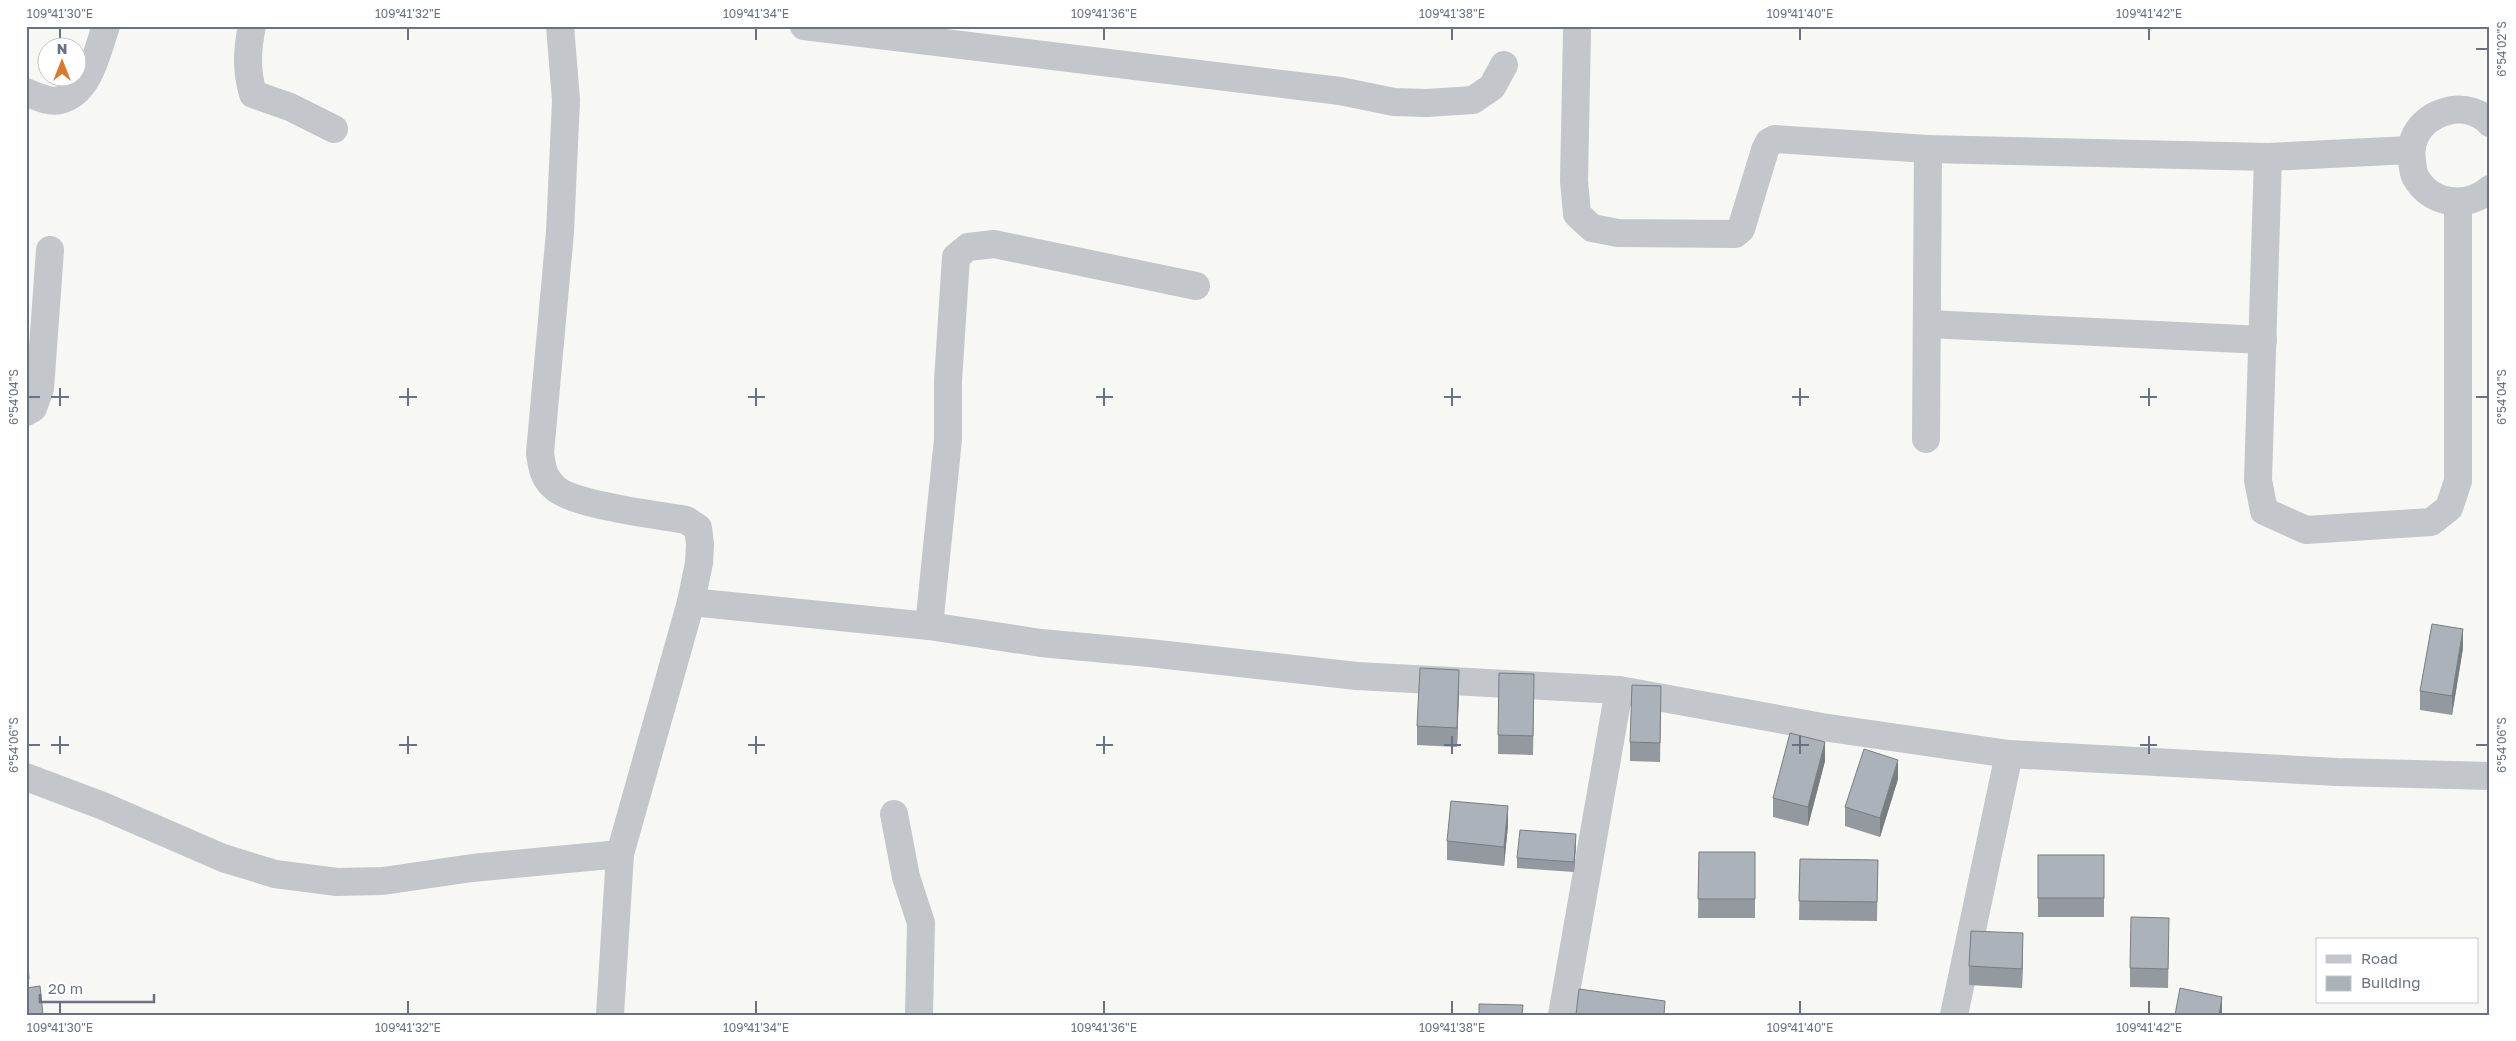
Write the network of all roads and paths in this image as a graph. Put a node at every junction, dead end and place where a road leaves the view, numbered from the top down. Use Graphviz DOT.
graph roads {
  1 [pos="106,26"];
  2 [pos="252,26"];
  3 [pos="560,26"];
  4 [pos="804,26"];
  5 [pos="1577,32"];
  6 [pos="1504,65"];
  7 [pos="26,92"];
  8 [pos="2490,123"];
  9 [pos="334,129"];
  10 [pos="1928,149"];
  11 [pos="2410,150"];
  12 [pos="2268,157"];
  13 [pos="2490,189"];
  14 [pos="2458,202"];
  15 [pos="50,250"];
  16 [pos="1196,286"];
  17 [pos="1928,324"];
  18 [pos="2262,340"];
  19 [pos="26,412"];
  20 [pos="1926,439"];
  21 [pos="691,602"];
  22 [pos="929,626"];
  23 [pos="1619,690"];
  24 [pos="2009,754"];
  25 [pos="2490,776"];
  26 [pos="26,777"];
  27 [pos="894,814"];
  28 [pos="620,854"];
  29 [pos="610,1015"];
  30 [pos="919,1015"];
  31 [pos="1562,1015"];
  32 [pos="1954,1015"];
  1 -- 7 [label="street"];
  2 -- 9 [label="street"];
  3 -- 21 [label="street"];
  4 -- 6 [label="street"];
  5 -- 10 [label="street"];
  8 -- 11 [label="street"];
  10 -- 12 [label="street"];
  10 -- 17 [label="street"];
  11 -- 12 [label="street"];
  11 -- 14 [label="street"];
  12 -- 18 [label="street"];
  13 -- 14 [label="street"];
  14 -- 18 [label="street"];
  15 -- 19 [label="street"];
  16 -- 22 [label="street"];
  17 -- 18 [label="street"];
  17 -- 20 [label="street"];
  21 -- 22 [label="street"];
  21 -- 28 [label="street"];
  22 -- 23 [label="street"];
  23 -- 24 [label="street"];
  23 -- 31 [label="street"];
  24 -- 25 [label="street"];
  24 -- 32 [label="street"];
  26 -- 28 [label="street"];
  27 -- 30 [label="street"];
  28 -- 29 [label="street"];
}
